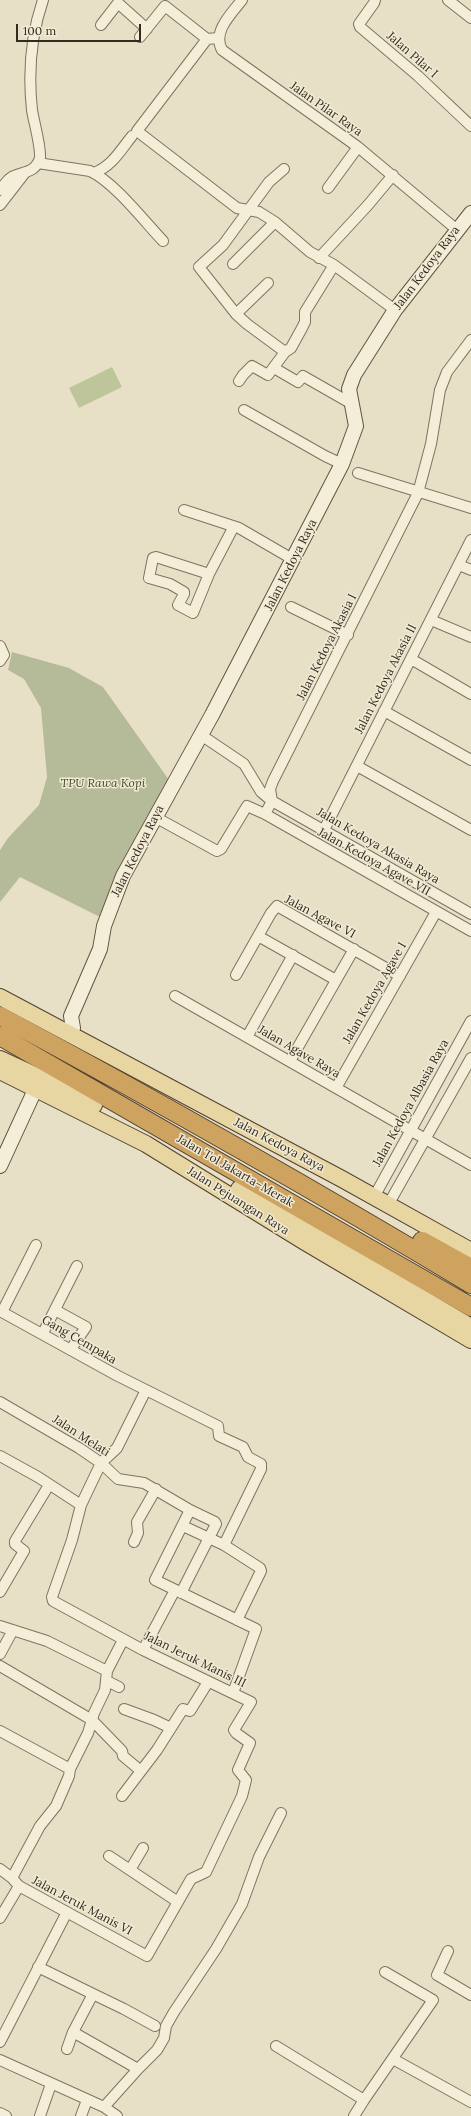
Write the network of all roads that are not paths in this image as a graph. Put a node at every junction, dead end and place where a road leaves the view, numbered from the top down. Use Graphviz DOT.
graph roads {
  1 [pos="42,0"];
  2 [pos="242,0"];
  3 [pos="375,0"];
  4 [pos="448,0"];
  5 [pos="471,18"];
  6 [pos="101,25"];
  7 [pos="218,38"];
  8 [pos="207,39"];
  9 [pos="471,126"];
  10 [pos="132,136"];
  11 [pos="358,147"];
  12 [pos="38,163"];
  13 [pos="284,169"];
  14 [pos="94,172"];
  15 [pos="24,174"];
  16 [pos="393,175"];
  17 [pos="328,188"];
  18 [pos="0,190"];
  19 [pos="0,205"];
  20 [pos="250,209"];
  21 [pos="471,213"];
  22 [pos="275,222"];
  23 [pos="456,229"];
  24 [pos="163,241"];
  25 [pos="319,258"];
  26 [pos="233,264"];
  27 [pos="334,266"];
  28 [pos="268,283"];
  29 [pos="395,310"];
  30 [pos="236,314"];
  31 [pos="471,340"];
  32 [pos="285,352"];
  33 [pos="274,368"];
  34 [pos="239,381"];
  35 [pos="352,404"];
  36 [pos="244,410"];
  37 [pos="342,464"];
  38 [pos="358,473"];
  39 [pos="418,493"];
  40 [pos="471,508"];
  41 [pos="184,510"];
  42 [pos="233,528"];
  43 [pos="471,540"];
  44 [pos="294,560"];
  45 [pos="459,565"];
  46 [pos="471,570"];
  47 [pos="208,574"];
  48 [pos="291,607"];
  49 [pos="430,620"];
  50 [pos="348,635"];
  51 [pos="471,636"];
  52 [pos="0,646"];
  53 [pos="411,659"];
  54 [pos="0,661"];
  55 [pos="471,693"];
  56 [pos="384,711"];
  57 [pos="201,735"];
  58 [pos="471,760"];
  59 [pos="357,766"];
  60 [pos="272,801"];
  61 [pos="265,814"];
  62 [pos="155,817"];
  63 [pos="324,830"];
  64 [pos="471,830"];
  65 [pos="436,912"];
  66 [pos="471,914"];
  67 [pos="104,926"];
  68 [pos="471,931"];
  69 [pos="258,936"];
  70 [pos="354,950"];
  71 [pos="293,956"];
  72 [pos="236,975"];
  73 [pos="400,976"];
  74 [pos="336,980"];
  75 [pos="0,986"];
  76 [pos="175,996"];
  77 [pos="0,997"];
  78 [pos="0,1016"];
  79 [pos="60,1019"];
  80 [pos="471,1021"];
  81 [pos="73,1028"];
  82 [pos="0,1036"];
  83 [pos="247,1037"];
  84 [pos="85,1041"];
  85 [pos="471,1058"];
  86 [pos="0,1059"];
  87 [pos="290,1062"];
  88 [pos="0,1071"];
  89 [pos="38,1083"];
  90 [pos="336,1088"];
  91 [pos="411,1130"];
  92 [pos="425,1138"];
  93 [pos="471,1164"];
  94 [pos="0,1166"];
  95 [pos="374,1197"];
  96 [pos="329,1199"];
  97 [pos="388,1205"];
  98 [pos="36,1245"];
  99 [pos="471,1251"];
  100 [pos="77,1266"];
  101 [pos="471,1268"];
  102 [pos="471,1284"];
  103 [pos="470,1307"];
  104 [pos="55,1310"];
  105 [pos="1,1311"];
  106 [pos="471,1327"];
  107 [pos="43,1333"];
  108 [pos="471,1340"];
  109 [pos="71,1349"];
  110 [pos="146,1390"];
  111 [pos="0,1402"];
  112 [pos="0,1456"];
  113 [pos="101,1463"];
  114 [pos="49,1485"];
  115 [pos="156,1489"];
  116 [pos="81,1505"];
  117 [pos="190,1510"];
  118 [pos="183,1526"];
  119 [pos="208,1538"];
  120 [pos="134,1542"];
  121 [pos="224,1545"];
  122 [pos="178,1591"];
  123 [pos="0,1592"];
  124 [pos="237,1620"];
  125 [pos="0,1626"];
  126 [pos="12,1630"];
  127 [pos="123,1640"];
  128 [pos="143,1650"];
  129 [pos="0,1654"];
  130 [pos="0,1666"];
  131 [pos="107,1676"];
  132 [pos="208,1682"];
  133 [pos="119,1687"];
  134 [pos="233,1693"];
  135 [pos="124,1709"];
  136 [pos="92,1720"];
  137 [pos="171,1728"];
  138 [pos="0,1731"];
  139 [pos="70,1769"];
  140 [pos="141,1771"];
  141 [pos="122,1796"];
  142 [pos="281,1813"];
  143 [pos="143,1848"];
  144 [pos="109,1856"];
  145 [pos="0,1869"];
  146 [pos="130,1870"];
  147 [pos="12,1878"];
  148 [pos="19,1886"];
  149 [pos="178,1902"];
  150 [pos="67,1912"];
  151 [pos="0,1918"];
  152 [pos="448,1951"];
  153 [pos="146,1955"];
  154 [pos="38,1967"];
  155 [pos="385,1972"];
  156 [pos="93,1994"];
  157 [pos="471,1995"];
  158 [pos="155,2026"];
  159 [pos="73,2032"];
  160 [pos="0,2042"];
  161 [pos="276,2046"];
  162 [pos="67,2049"];
  163 [pos="393,2059"];
  164 [pos="0,2060"];
  165 [pos="138,2069"];
  166 [pos="51,2084"];
  167 [pos="88,2100"];
  168 [pos="364,2100"];
  169 [pos="471,2102"];
  170 [pos="104,2107"];
  171 [pos="0,2114"];
  172 [pos="6,2116"];
  173 [pos="40,2116"];
  174 [pos="81,2116"];
  175 [pos="117,2116"];
  176 [pos="354,2116"];
  1 -- 12 [label="street"];
  2 -- 7 [label="street"];
  3 -- 9 [label="street, Jalan Pilar I"];
  4 -- 5 [label="street"];
  6 -- 8 [label="street"];
  7 -- 8 [label="street"];
  7 -- 11 [label="street, Jalan Pilar Raya"];
  8 -- 20 [label="street"];
  10 -- 14 [label="street"];
  11 -- 16 [label="street, Jalan Pilar Raya"];
  11 -- 17 [label="street"];
  12 -- 14 [label="street"];
  12 -- 15 [label="street"];
  13 -- 20 [label="street"];
  14 -- 24 [label="street"];
  15 -- 18 [label="street"];
  15 -- 19 [label="street"];
  16 -- 23 [label="street, Jalan Pilar Raya"];
  16 -- 25 [label="street"];
  20 -- 22 [label="street"];
  20 -- 30 [label="street"];
  21 -- 23 [label="street, Jalan Kedoya Raya"];
  22 -- 25 [label="street"];
  22 -- 26 [label="street"];
  23 -- 29 [label="street, Jalan Kedoya Raya"];
  25 -- 27 [label="street"];
  27 -- 29 [label="street"];
  27 -- 32 [label="street"];
  28 -- 30 [label="street"];
  29 -- 35 [label="street, Jalan Kedoya Raya"];
  30 -- 32 [label="street"];
  31 -- 39 [label="street, Jalan Kedoya Akasia I"];
  32 -- 33 [label="street"];
  33 -- 34 [label="street"];
  33 -- 35 [label="street"];
  35 -- 37 [label="street, Jalan Kedoya Raya"];
  36 -- 37 [label="street"];
  37 -- 44 [label="street, Jalan Kedoya Raya"];
  38 -- 39 [label="street"];
  39 -- 40 [label="street"];
  39 -- 50 [label="street, Jalan Kedoya Akasia I"];
  41 -- 42 [label="street"];
  42 -- 44 [label="street"];
  42 -- 47 [label="street"];
  43 -- 45 [label="street, Jalan Kedoya Akasia II"];
  44 -- 57 [label="street, Jalan Kedoya Raya"];
  45 -- 46 [label="street"];
  45 -- 49 [label="street, Jalan Kedoya Akasia II"];
  47 -- 47 [label="street"];
  48 -- 50 [label="street"];
  49 -- 51 [label="street"];
  49 -- 53 [label="street, Jalan Kedoya Akasia II"];
  50 -- 60 [label="street, Jalan Kedoya Akasia I"];
  52 -- 54 [label="street"];
  53 -- 55 [label="street"];
  53 -- 56 [label="street, Jalan Kedoya Akasia II"];
  56 -- 58 [label="street"];
  56 -- 59 [label="street, Jalan Kedoya Akasia II"];
  57 -- 60 [label="street, Jalan Kedoya Akasia Raya"];
  57 -- 62 [label="street, Jalan Kedoya Raya"];
  59 -- 63 [label="street, Jalan Kedoya Akasia II"];
  59 -- 64 [label="street"];
  60 -- 61 [label="street, Jalan Kedoya Akasia I"];
  60 -- 63 [label="street, Jalan Kedoya Akasia Raya"];
  61 -- 62 [label="street, Jalan Kedoya Agave VII"];
  61 -- 65 [label="street, Jalan Kedoya Agave VII"];
  62 -- 67 [label="street, Jalan Kedoya Raya"];
  63 -- 66 [label="street, Jalan Kedoya Akasia Raya"];
  65 -- 68 [label="street, Jalan Kedoya Agave VII"];
  65 -- 73 [label="street, Jalan Kedoya Agave I"];
  67 -- 79 [label="street, Jalan Kedoya Raya"];
  67 -- 81 [label="street, Jalan Kedoya Raya"];
  69 -- 70 [label="street, Jalan Agave VI"];
  69 -- 71 [label="street"];
  69 -- 72 [label="street, Jalan Agave VI"];
  70 -- 73 [label="street, Jalan Agave VI"];
  70 -- 74 [label="street"];
  71 -- 74 [label="street"];
  71 -- 83 [label="street"];
  73 -- 90 [label="street, Jalan Kedoya Agave I"];
  74 -- 87 [label="street"];
  75 -- 79 [label="main road, Jalan Kedoya Raya"];
  76 -- 83 [label="street, Jalan Agave Raya"];
  77 -- 84 [label="main road, Jalan Kedoya Raya"];
  78 -- 96 [label="highway, Jalan Tol Jakarta–Merak"];
  79 -- 81 [label="main road, Jalan Kedoya Raya"];
  80 -- 91 [label="street, Jalan Kedoya Albasia Raya"];
  81 -- 84 [label="main road, Jalan Kedoya Raya"];
  82 -- 103 [label="highway, Jalan Tol Jakarta–Merak"];
  83 -- 87 [label="street, Jalan Agave Raya"];
  84 -- 95 [label="main road, Jalan Kedoya Raya"];
  85 -- 92 [label="street"];
  86 -- 89 [label="main road, Jalan Pejuangan Raya"];
  87 -- 90 [label="street, Jalan Agave Raya"];
  88 -- 89 [label="main road, Jalan Pejuangan Raya"];
  89 -- 94 [label="street"];
  89 -- 106 [label="main road, Jalan Pejuangan Raya"];
  89 -- 108 [label="main road, Jalan Pejuangan Raya"];
  90 -- 91 [label="street, Jalan Agave Raya"];
  91 -- 92 [label="street, Jalan Agave Raya"];
  91 -- 95 [label="street, Jalan Kedoya Albasia Raya"];
  92 -- 93 [label="street, Jalan Agave Raya"];
  92 -- 97 [label="street"];
  95 -- 97 [label="main road, Jalan Kedoya Raya"];
  96 -- 101 [label="highway"];
  96 -- 102 [label="highway, Jalan Tol Jakarta–Merak"];
  97 -- 99 [label="main road, Jalan Kedoya Raya"];
  98 -- 105 [label="street"];
  100 -- 104 [label="street"];
  104 -- 107 [label="street"];
  104 -- 109 [label="street"];
  105 -- 107 [label="street, Gang Cempaka"];
  107 -- 109 [label="street, Gang Cempaka"];
  109 -- 110 [label="street, Gang Cempaka"];
  110 -- 113 [label="street"];
  110 -- 121 [label="street, Gang Cempaka"];
  111 -- 113 [label="street, Jalan Melati"];
  112 -- 114 [label="street"];
  113 -- 115 [label="street, Jalan Melati"];
  113 -- 116 [label="street"];
  114 -- 116 [label="street"];
  114 -- 123 [label="street"];
  115 -- 117 [label="street, Jalan Melati"];
  115 -- 120 [label="street"];
  116 -- 127 [label="street, Jalan Jeruk Manis III"];
  117 -- 118 [label="street"];
  117 -- 119 [label="street, Jalan Melati"];
  118 -- 119 [label="street"];
  118 -- 122 [label="street"];
  119 -- 121 [label="street"];
  119 -- 122 [label="street"];
  121 -- 124 [label="street"];
  122 -- 124 [label="street"];
  122 -- 128 [label="street"];
  124 -- 134 [label="street"];
  125 -- 126 [label="street"];
  126 -- 129 [label="street"];
  126 -- 131 [label="street"];
  127 -- 128 [label="street, Jalan Jeruk Manis III"];
  127 -- 131 [label="street"];
  128 -- 132 [label="street, Jalan Jeruk Manis III"];
  130 -- 136 [label="street"];
  131 -- 133 [label="street"];
  131 -- 136 [label="street"];
  132 -- 134 [label="street, Jalan Jeruk Manis III"];
  132 -- 137 [label="street"];
  134 -- 149 [label="street, Jalan Jeruk Manis III"];
  135 -- 137 [label="street"];
  136 -- 139 [label="street"];
  136 -- 140 [label="street"];
  137 -- 140 [label="street"];
  138 -- 139 [label="street"];
  139 -- 147 [label="street"];
  140 -- 141 [label="street"];
  142 -- 165 [label="street"];
  143 -- 146 [label="street"];
  144 -- 146 [label="street"];
  145 -- 147 [label="street, Jalan Jeruk Manis VI"];
  146 -- 149 [label="street"];
  147 -- 148 [label="street, Jalan Jeruk Manis VI"];
  148 -- 150 [label="street, Jalan Jeruk Manis VI"];
  148 -- 151 [label="street"];
  149 -- 153 [label="street, Jalan Jeruk Manis III"];
  150 -- 153 [label="street, Jalan Jeruk Manis VI"];
  150 -- 154 [label="street"];
  152 -- 157 [label="street"];
  154 -- 156 [label="street"];
  154 -- 160 [label="street"];
  155 -- 163 [label="street"];
  156 -- 158 [label="street"];
  156 -- 159 [label="street"];
  159 -- 162 [label="street"];
  159 -- 165 [label="street"];
  161 -- 168 [label="street"];
  163 -- 168 [label="street"];
  163 -- 169 [label="street"];
  164 -- 166 [label="street"];
  165 -- 170 [label="street"];
  166 -- 167 [label="street"];
  166 -- 173 [label="street"];
  167 -- 170 [label="street"];
  167 -- 174 [label="street"];
  168 -- 176 [label="street"];
  170 -- 175 [label="street"];
  171 -- 172 [label="street"];
}
